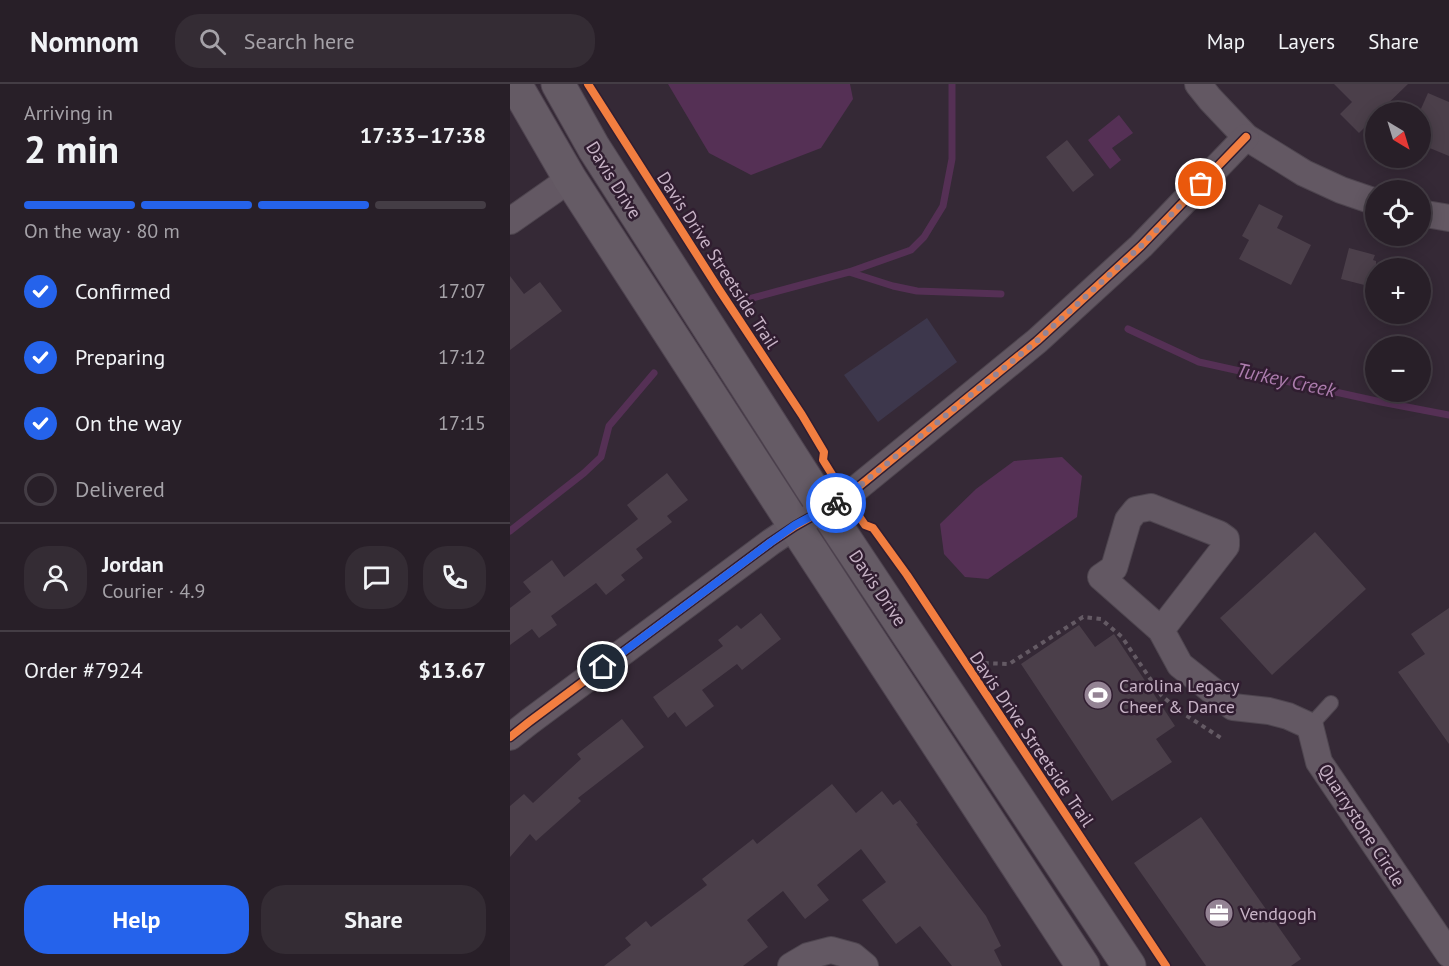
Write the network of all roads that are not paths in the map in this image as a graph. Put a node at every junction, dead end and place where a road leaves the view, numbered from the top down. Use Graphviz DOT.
graph roads {
  1 [pos="516,84"];
  2 [pos="558,84"];
  3 [pos="1198,84"];
  4 [pos="1246,137"];
  5 [pos="570,179"];
  6 [pos="1365,198"];
  7 [pos="1431,215"];
  8 [pos="1449,218"];
  9 [pos="510,221"];
  10 [pos="825,509"];
  11 [pos="795,525"];
  12 [pos="1161,630"];
  13 [pos="1331,703"];
  14 [pos="1310,726"];
  15 [pos="510,737"];
  16 [pos="1449,954"];
  17 [pos="791,966"];
  18 [pos="865,966"];
  19 [pos="1083,966"];
  20 [pos="1129,966"];
  1 -- 5 [label="main road, Davis Drive"];
  2 -- 10 [label="main road, Davis Drive"];
  3 -- 4 [label="street"];
  4 -- 6 [label="street"];
  4 -- 10 [label="street"];
  5 -- 9 [label="street"];
  5 -- 11 [label="main road, Davis Drive"];
  7 -- 8 [label="street"];
  10 -- 11 [label="street"];
  10 -- 20 [label="main road, Davis Drive"];
  11 -- 15 [label="street"];
  11 -- 19 [label="main road, Davis Drive"];
  12 -- 12 [label="street"];
  12 -- 14 [label="street"];
  13 -- 14 [label="lane"];
  14 -- 16 [label="street, Quarrystone Circle"];
  17 -- 18 [label="street"];
}
